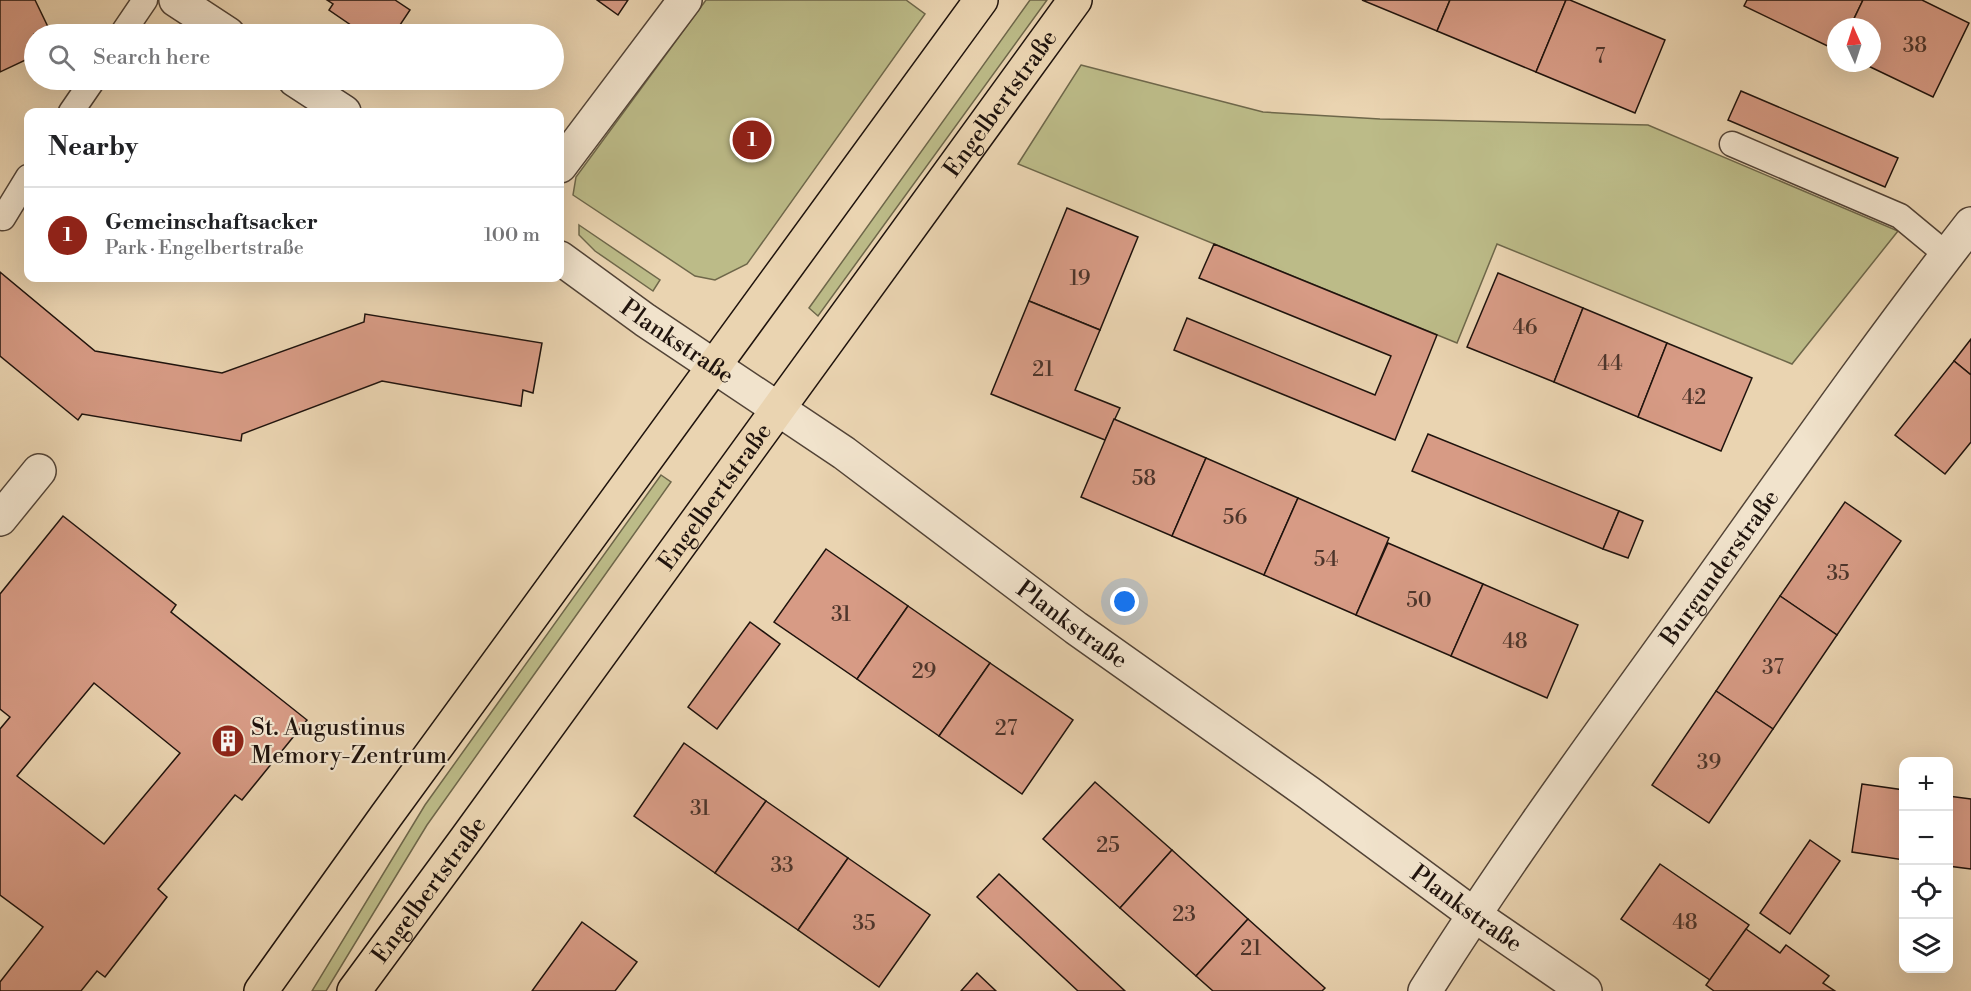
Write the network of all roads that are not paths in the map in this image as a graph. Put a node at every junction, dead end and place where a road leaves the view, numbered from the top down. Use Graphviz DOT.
graph roads {
  1 [pos="145,0"];
  2 [pos="176,0"];
  3 [pos="685,0"];
  4 [pos="981,0"];
  5 [pos="1075,0"];
  6 [pos="129,24"];
  7 [pos="213,24"];
  8 [pos="86,90"];
  9 [pos="310,90"];
  10 [pos="74,108"];
  11 [pos="338,108"];
  12 [pos="1732,144"];
  13 [pos="564,161"];
  14 [pos="24,184"];
  15 [pos="3,218"];
  16 [pos="1971,224"];
  17 [pos="1947,255"];
  18 [pos="564,261"];
  19 [pos="713,366"];
  20 [pos="778,409"];
  21 [pos="39,471"];
  22 [pos="0,519"];
  23 [pos="1473,914"];
  24 [pos="261,991"];
  25 [pos="354,991"];
  26 [pos="1425,991"];
  27 [pos="1585,991"];
  1 -- 6 [label="lane"];
  2 -- 7 [label="street"];
  3 -- 13 [label="street"];
  4 -- 19 [label="main road"];
  5 -- 20 [label="main road, Engelbertstraße"];
  8 -- 10 [label="lane"];
  9 -- 11 [label="street"];
  12 -- 17 [label="lane"];
  14 -- 15 [label="lane"];
  16 -- 17 [label="street, Burgunderstraße"];
  17 -- 23 [label="street, Burgunderstraße"];
  18 -- 19 [label="street, Plankstraße"];
  19 -- 20 [label="street, Plankstraße"];
  19 -- 24 [label="main road"];
  20 -- 23 [label="street, Plankstraße"];
  20 -- 25 [label="main road, Engelbertstraße"];
  21 -- 22 [label="street"];
  23 -- 26 [label="street, Burgunderstraße"];
  23 -- 27 [label="street, Plankstraße"];
}
